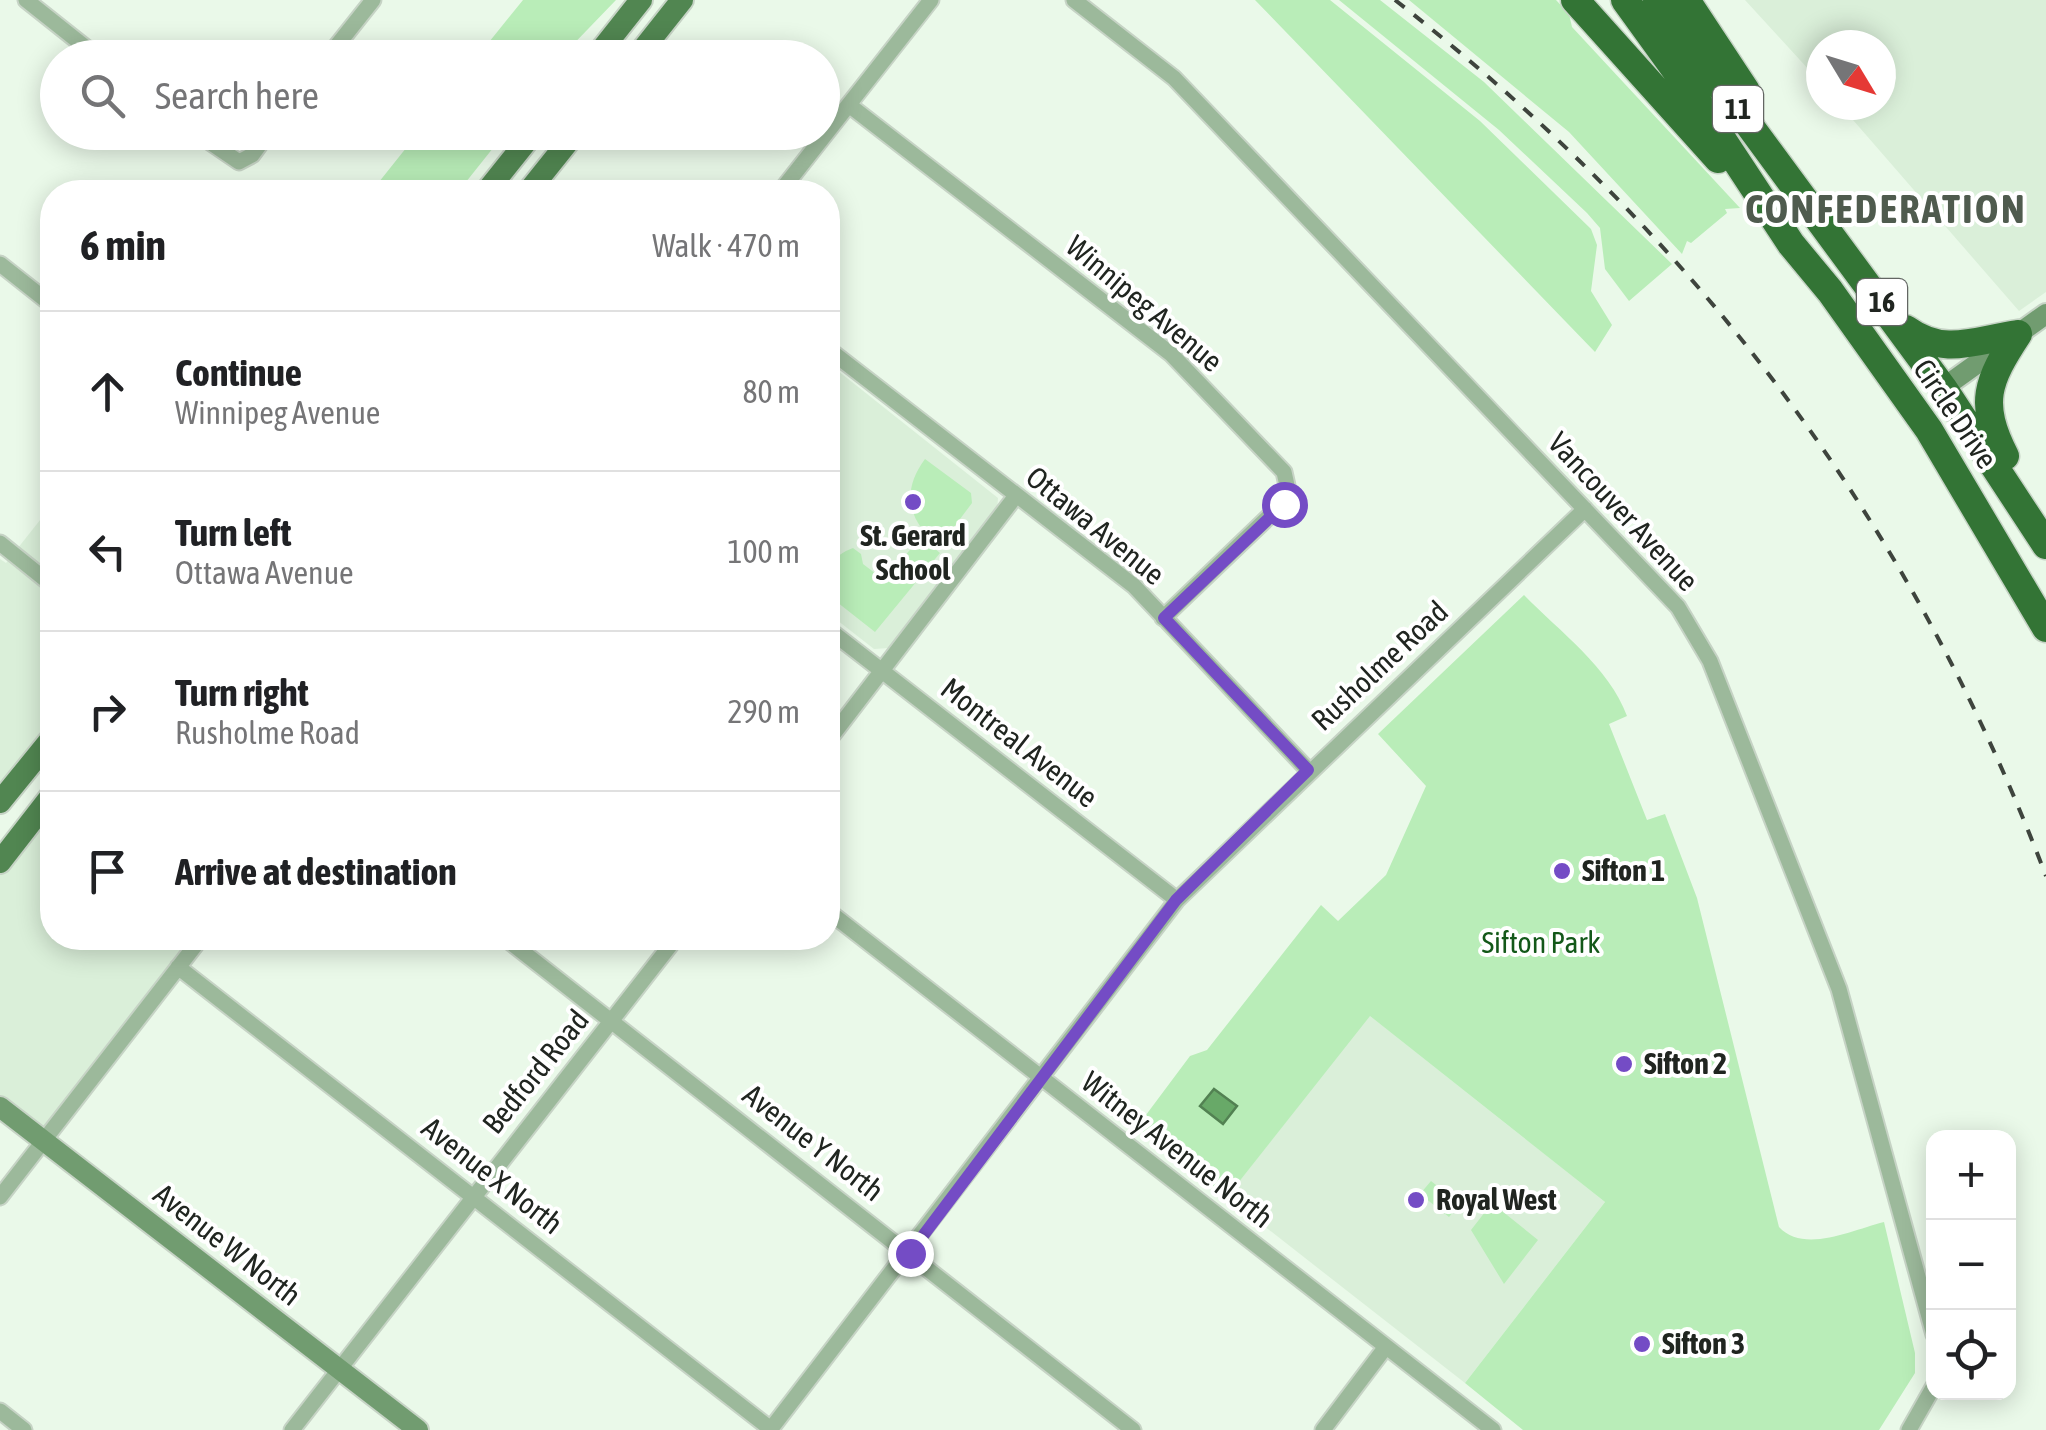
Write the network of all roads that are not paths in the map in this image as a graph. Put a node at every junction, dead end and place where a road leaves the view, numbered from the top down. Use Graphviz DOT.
graph roads {
  1 [pos="26,0"];
  2 [pos="373,0"];
  3 [pos="641,0"];
  4 [pos="682,0"];
  5 [pos="932,0"];
  6 [pos="1074,0"];
  7 [pos="1575,0"];
  8 [pos="1625,0"];
  9 [pos="1657,0"];
  10 [pos="1686,0"];
  11 [pos="76,40"];
  12 [pos="341,40"];
  13 [pos="609,40"];
  14 [pos="650,40"];
  15 [pos="1686,82"];
  16 [pos="848,105"];
  17 [pos="840,115"];
  18 [pos="221,150"];
  19 [pos="256,150"];
  20 [pos="520,150"];
  21 [pos="562,150"];
  22 [pos="813,150"];
  23 [pos="496,180"];
  24 [pos="538,180"];
  25 [pos="789,180"];
  26 [pos="1818,218"];
  27 [pos="1790,244"];
  28 [pos="0,264"];
  29 [pos="40,296"];
  30 [pos="1884,306"];
  31 [pos="2046,314"];
  32 [pos="2018,334"];
  33 [pos="840,358"];
  34 [pos="1944,388"];
  35 [pos="1015,497"];
  36 [pos="1585,510"];
  37 [pos="2046,542"];
  38 [pos="0,544"];
  39 [pos="2003,549"];
  40 [pos="40,576"];
  41 [pos="1164,618"];
  42 [pos="2046,628"];
  43 [pos="840,638"];
  44 [pos="883,671"];
  45 [pos="840,726"];
  46 [pos="40,753"];
  47 [pos="1308,770"];
  48 [pos="0,802"];
  49 [pos="40,810"];
  50 [pos="0,862"];
  51 [pos="1176,900"];
  52 [pos="840,920"];
  53 [pos="191,950"];
  54 [pos="520,950"];
  55 [pos="667,950"];
  56 [pos="178,967"];
  57 [pos="612,1021"];
  58 [pos="1042,1079"];
  59 [pos="0,1107"];
  60 [pos="44,1141"];
  61 [pos="473,1196"];
  62 [pos="0,1197"];
  63 [pos="910,1253"];
  64 [pos="1927,1310"];
  65 [pos="1385,1348"];
  66 [pos="339,1369"];
  67 [pos="1926,1400"];
  68 [pos="0,1411"];
  69 [pos="24,1430"];
  70 [pos="292,1430"];
  71 [pos="418,1430"];
  72 [pos="771,1430"];
  73 [pos="1133,1430"];
  74 [pos="1323,1430"];
  75 [pos="1493,1430"];
  76 [pos="1910,1430"];
  1 -- 11 [label="street"];
  2 -- 12 [label="street"];
  3 -- 13 [label="main road"];
  4 -- 14 [label="main road"];
  5 -- 16 [label="street"];
  6 -- 36 [label="street, Vancouver Avenue"];
  7 -- 27 [label="highway"];
  8 -- 15 [label="highway, Circle Drive / 11"];
  9 -- 26 [label="highway, Circle Drive / 11"];
  10 -- 26 [label="highway"];
  15 -- 27 [label="highway, Circle Drive / 11"];
  15 -- 34 [label="highway"];
  16 -- 17 [label="street"];
  16 -- 41 [label="street, Winnipeg Avenue"];
  18 -- 19 [label="street"];
  20 -- 23 [label="main road"];
  21 -- 24 [label="main road"];
  22 -- 25 [label="street"];
  26 -- 30 [label="highway, Circle Drive / 16"];
  27 -- 39 [label="highway, Circle Drive / 11"];
  28 -- 29 [label="street"];
  30 -- 32 [label="highway, 16"];
  30 -- 34 [label="highway, Circle Drive / 16"];
  31 -- 32 [label="street"];
  32 -- 34 [label="street"];
  32 -- 37 [label="highway"];
  33 -- 35 [label="street, Ottawa Avenue"];
  34 -- 37 [label="highway, Circle Drive"];
  34 -- 39 [label="highway"];
  35 -- 41 [label="street, Ottawa Avenue"];
  35 -- 44 [label="street"];
  36 -- 47 [label="street, Rusholme Road"];
  36 -- 64 [label="street, Vancouver Avenue"];
  38 -- 40 [label="street"];
  39 -- 42 [label="highway, Circle Drive / 11"];
  41 -- 47 [label="street, Ottawa Avenue"];
  43 -- 44 [label="street, Montreal Avenue"];
  44 -- 45 [label="street"];
  44 -- 51 [label="street, Montreal Avenue"];
  46 -- 48 [label="main road"];
  47 -- 51 [label="street, Rusholme Road"];
  49 -- 50 [label="main road"];
  51 -- 58 [label="street, Rusholme Road"];
  52 -- 58 [label="street, Witney Avenue North"];
  53 -- 56 [label="street"];
  54 -- 57 [label="street, Avenue Y North"];
  55 -- 57 [label="street, Bedford Road"];
  56 -- 60 [label="street"];
  56 -- 61 [label="street, Avenue X North"];
  57 -- 61 [label="street, Bedford Road"];
  57 -- 63 [label="street, Avenue Y North"];
  58 -- 63 [label="street, Rusholme Road"];
  58 -- 65 [label="street, Witney Avenue North"];
  59 -- 60 [label="street, Avenue W North"];
  60 -- 62 [label="street"];
  60 -- 66 [label="street, Avenue W North"];
  61 -- 66 [label="street, Bedford Road"];
  61 -- 72 [label="street, Avenue X North"];
  63 -- 72 [label="street, Rusholme Road"];
  63 -- 73 [label="street, Avenue Y North"];
  65 -- 74 [label="street"];
  65 -- 75 [label="street, Witney Avenue North"];
  66 -- 70 [label="street, Bedford Road"];
  66 -- 71 [label="street, Avenue W North"];
  67 -- 76 [label="street"];
  68 -- 69 [label="street"];
}
